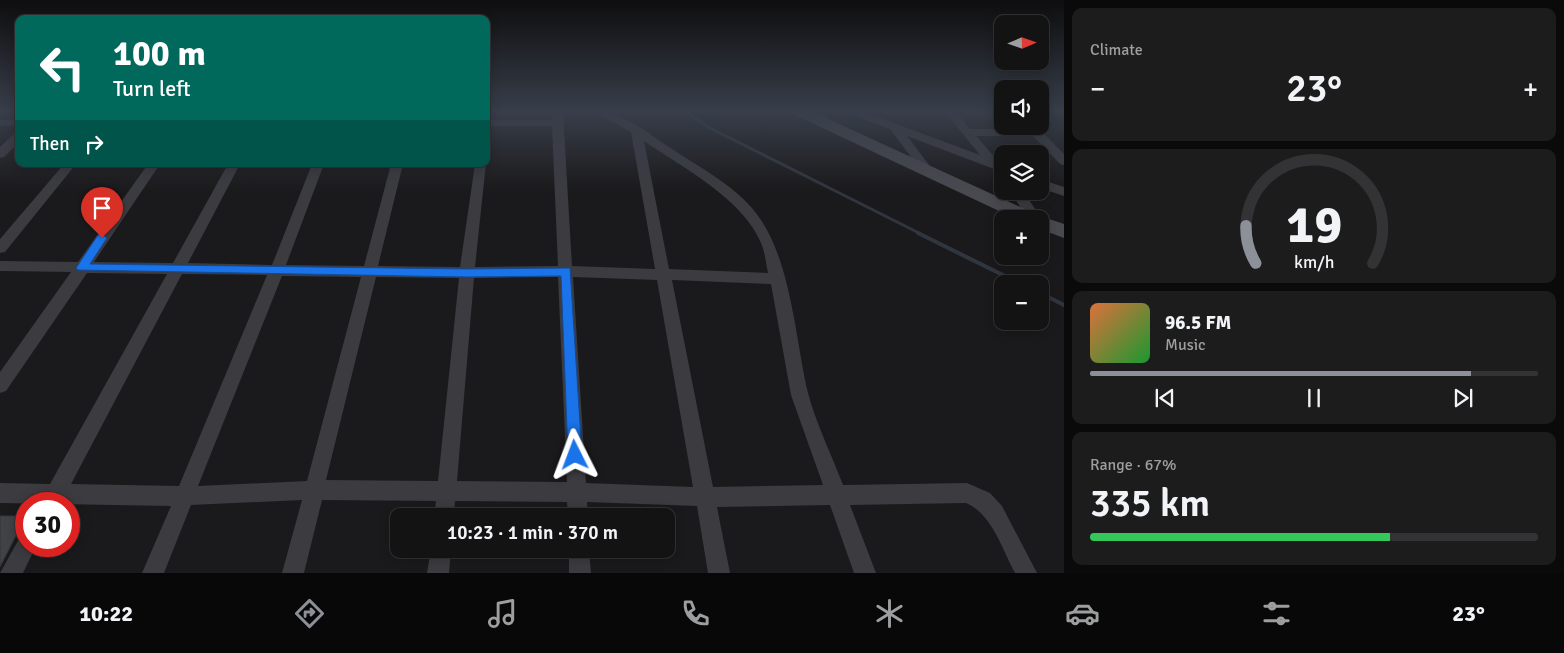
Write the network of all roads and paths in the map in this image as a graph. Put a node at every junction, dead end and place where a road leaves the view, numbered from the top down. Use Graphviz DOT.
graph roads {
  1 [pos="14,139"];
  2 [pos="558,139"];
  3 [pos="638,139"];
  4 [pos="649,139"];
  5 [pos="864,139"];
  6 [pos="903,139"];
  7 [pos="924,139"];
  8 [pos="973,139"];
  9 [pos="1042,139"];
  10 [pos="0,154"];
  11 [pos="1064,161"];
  12 [pos="994,162"];
  13 [pos="68,167"];
  14 [pos="152,167"];
  15 [pos="232,167"];
  16 [pos="317,167"];
  17 [pos="396,167"];
  18 [pos="480,167"];
  19 [pos="994,167"];
  20 [pos="927,170"];
  21 [pos="1049,186"];
  22 [pos="1064,192"];
  23 [pos="1014,210"];
  24 [pos="1049,225"];
  25 [pos="1064,231"];
  26 [pos="0,248"];
  27 [pos="0,266"];
  28 [pos="82,268"];
  29 [pos="177,268"];
  30 [pos="277,270"];
  31 [pos="370,271"];
  32 [pos="566,271"];
  33 [pos="467,273"];
  34 [pos="663,274"];
  35 [pos="777,279"];
  36 [pos="0,386"];
  37 [pos="314,490"];
  38 [pos="447,491"];
  39 [pos="57,492"];
  40 [pos="577,492"];
  41 [pos="0,493"];
  42 [pos="15,495"];
  43 [pos="837,495"];
  44 [pos="185,496"];
  45 [pos="704,497"];
  46 [pos="80,498"];
  47 [pos="445,508"];
  48 [pos="578,508"];
  49 [pos="20,557"];
  50 [pos="440,558"];
  51 [pos="579,558"];
  52 [pos="11,573"];
  53 [pos="153,573"];
  54 [pos="293,573"];
  55 [pos="438,573"];
  56 [pos="580,573"];
  57 [pos="719,573"];
  58 [pos="865,573"];
  59 [pos="1026,573"];
  1 -- 10 [label="street"];
  2 -- 32 [label="street"];
  3 -- 34 [label="street"];
  4 -- 35 [label="street"];
  5 -- 20 [label="street"];
  6 -- 20 [label="street"];
  7 -- 19 [label="street"];
  8 -- 12 [label="street"];
  9 -- 11 [label="street"];
  13 -- 26 [label="street"];
  14 -- 28 [label="street"];
  15 -- 29 [label="street"];
  16 -- 30 [label="street"];
  17 -- 31 [label="street"];
  18 -- 33 [label="street"];
  20 -- 23 [label="street"];
  21 -- 22 [label="street"];
  24 -- 25 [label="street"];
  27 -- 28 [label="street"];
  28 -- 29 [label="street"];
  28 -- 36 [label="street"];
  29 -- 30 [label="street"];
  29 -- 39 [label="street"];
  30 -- 31 [label="street"];
  30 -- 44 [label="street"];
  31 -- 33 [label="street"];
  31 -- 37 [label="street"];
  32 -- 33 [label="street"];
  32 -- 34 [label="street"];
  32 -- 40 [label="street"];
  33 -- 38 [label="street"];
  34 -- 35 [label="street"];
  34 -- 45 [label="street"];
  35 -- 43 [label="street"];
  37 -- 38 [label="street"];
  37 -- 44 [label="street"];
  37 -- 54 [label="street"];
  38 -- 40 [label="street"];
  38 -- 47 [label="street"];
  40 -- 45 [label="street"];
  40 -- 48 [label="street"];
  41 -- 42 [label="street"];
  43 -- 45 [label="street"];
  43 -- 58 [label="street"];
  43 -- 59 [label="street"];
  44 -- 46 [label="street"];
  44 -- 53 [label="street"];
  45 -- 57 [label="street"];
  49 -- 52 [label="street"];
  50 -- 55 [label="street"];
  51 -- 56 [label="street"];
}
